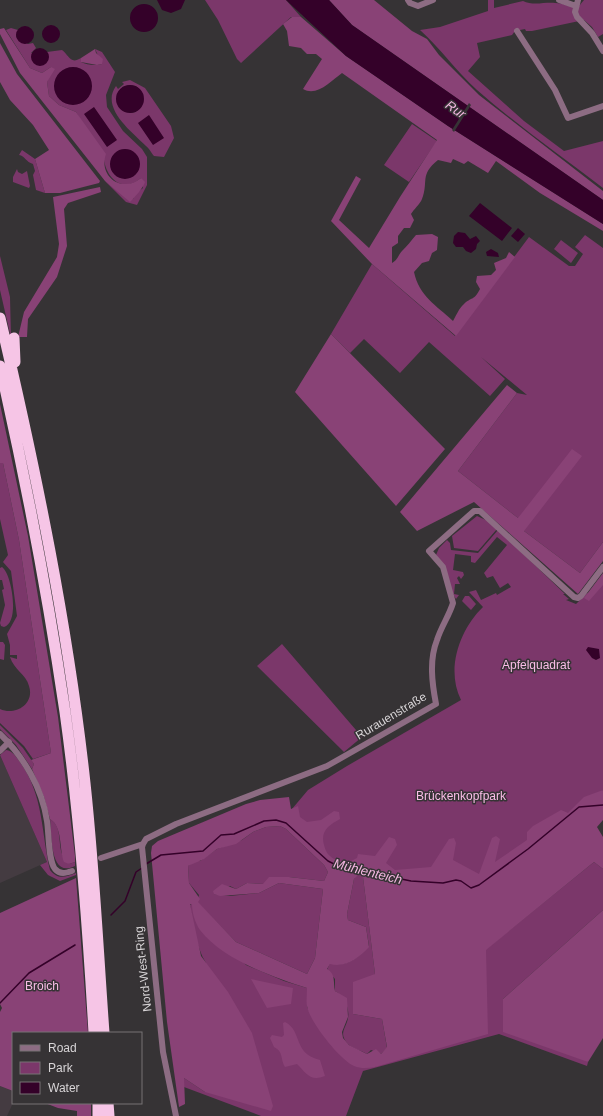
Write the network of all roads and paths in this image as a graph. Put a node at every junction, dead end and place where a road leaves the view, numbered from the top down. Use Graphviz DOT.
graph roads {
  1 [pos="408,0"];
  2 [pos="433,0"];
  3 [pos="559,0"];
  4 [pos="577,3"];
  5 [pos="516,31"];
  6 [pos="603,51"];
  7 [pos="603,106"];
  8 [pos="0,318"];
  9 [pos="14,338"];
  10 [pos="0,366"];
  11 [pos="14,380"];
  12 [pos="0,384"];
  13 [pos="12,420"];
  14 [pos="603,567"];
  15 [pos="0,734"];
  16 [pos="9,742"];
  17 [pos="0,751"];
  18 [pos="143,844"];
  19 [pos="101,858"];
  20 [pos="72,871"];
  21 [pos="94,1032"];
  22 [pos="104,1032"];
  23 [pos="98,1104"];
  24 [pos="108,1104"];
  25 [pos="98,1116"];
  26 [pos="109,1116"];
  27 [pos="176,1116"];
  1 -- 2 [label="street"];
  3 -- 4 [label="street"];
  4 -- 6 [label="street"];
  5 -- 7 [label="street"];
  8 -- 11 [label="highway"];
  9 -- 11 [label="highway"];
  10 -- 13 [label="highway"];
  11 -- 22 [label="highway"];
  12 -- 13 [label="highway"];
  13 -- 21 [label="highway"];
  14 -- 18 [label="street, Rurauenstraße"];
  15 -- 16 [label="street"];
  16 -- 17 [label="street"];
  16 -- 20 [label="street"];
  18 -- 19 [label="street, Rurauenstraße"];
  18 -- 27 [label="street, Nord-West-Ring"];
  23 -- 25 [label="highway"];
  24 -- 26 [label="highway"];
}
